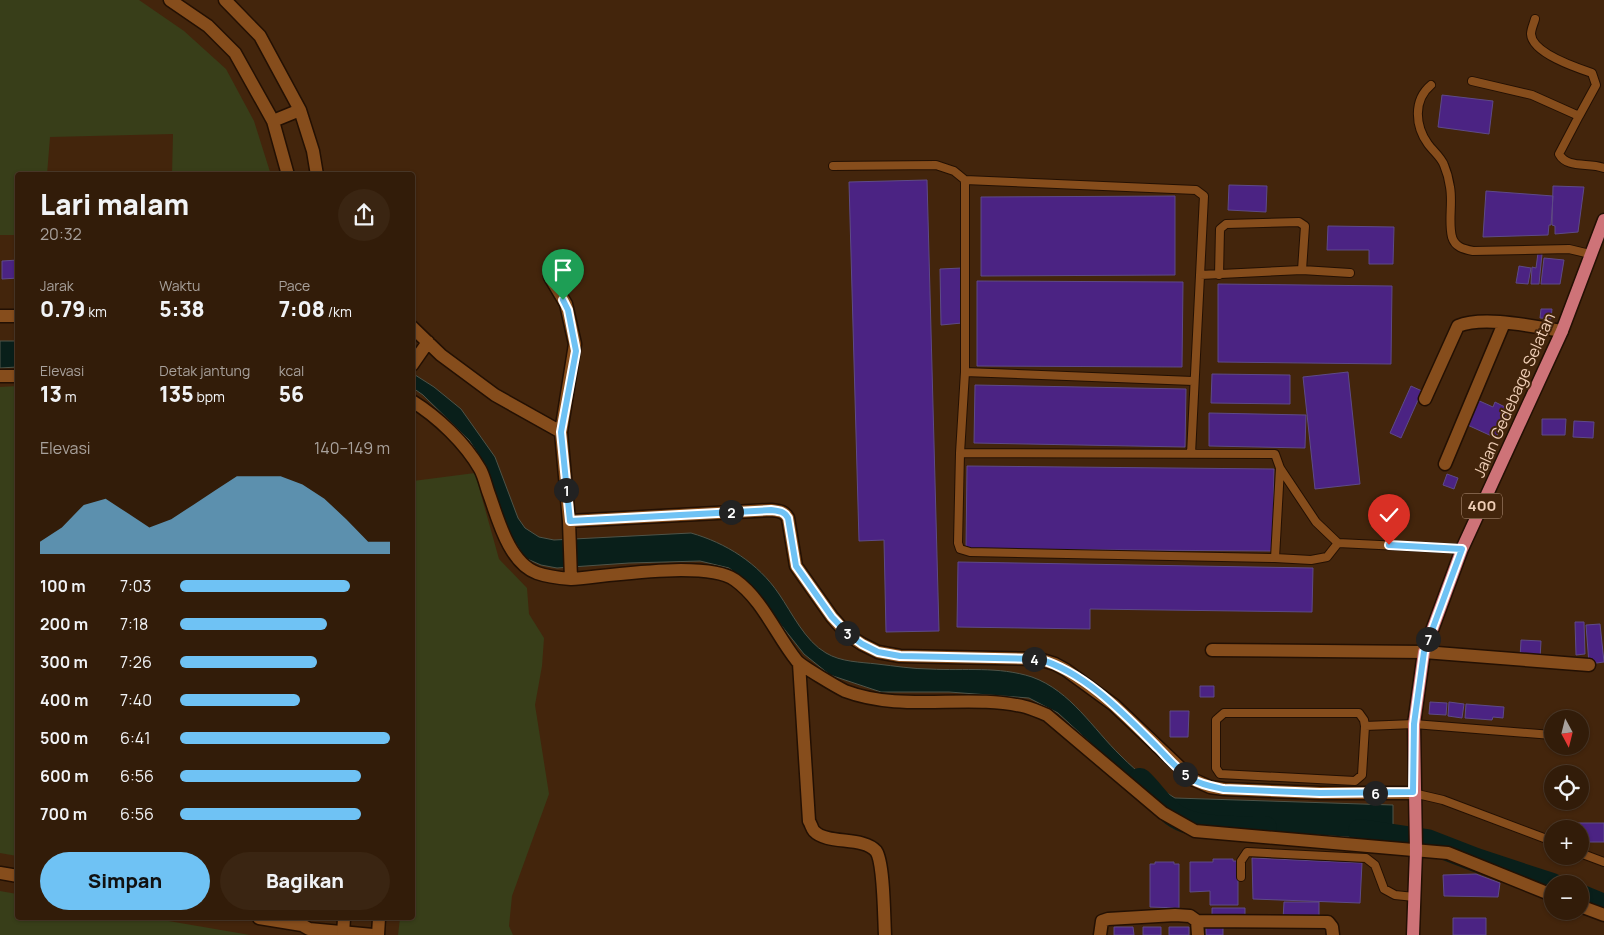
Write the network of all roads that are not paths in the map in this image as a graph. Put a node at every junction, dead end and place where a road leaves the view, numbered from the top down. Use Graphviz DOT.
graph roads {
  1 [pos="170,0"];
  2 [pos="224,0"];
  3 [pos="1535,19"];
  4 [pos="1472,81"];
  5 [pos="1431,85"];
  6 [pos="300,110"];
  7 [pos="1579,116"];
  8 [pos="273,121"];
  9 [pos="833,166"];
  10 [pos="1604,168"];
  11 [pos="287,172"];
  12 [pos="316,172"];
  13 [pos="966,180"];
  14 [pos="1604,220"];
  15 [pos="1590,254"];
  16 [pos="1302,270"];
  17 [pos="1350,273"];
  18 [pos="1200,275"];
  19 [pos="1218,275"];
  20 [pos="550,277"];
  21 [pos="0,316"];
  22 [pos="15,316"];
  23 [pos="1504,323"];
  24 [pos="415,331"];
  25 [pos="1562,331"];
  26 [pos="428,342"];
  27 [pos="415,361"];
  28 [pos="965,372"];
  29 [pos="0,376"];
  30 [pos="15,376"];
  31 [pos="1193,381"];
  32 [pos="1425,400"];
  33 [pos="415,403"];
  34 [pos="559,430"];
  35 [pos="960,453"];
  36 [pos="1191,454"];
  37 [pos="1445,464"];
  38 [pos="1280,468"];
  39 [pos="570,521"];
  40 [pos="1338,543"];
  41 [pos="1462,549"];
  42 [pos="1275,558"];
  43 [pos="571,574"];
  44 [pos="1212,650"];
  45 [pos="1424,652"];
  46 [pos="799,663"];
  47 [pos="1589,665"];
  48 [pos="1414,724"];
  49 [pos="1365,726"];
  50 [pos="1544,734"];
  51 [pos="1414,799"];
  52 [pos="1544,839"];
  53 [pos="1416,848"];
  54 [pos="1589,856"];
  55 [pos="1604,862"];
  56 [pos="0,873"];
  57 [pos="15,876"];
  58 [pos="1242,877"];
  59 [pos="1544,892"];
  60 [pos="1414,897"];
  61 [pos="1589,909"];
  62 [pos="1604,915"];
  63 [pos="271,920"];
  64 [pos="379,920"];
  65 [pos="1197,921"];
  66 [pos="341,932"];
  67 [pos="372,935"];
  68 [pos="378,935"];
  69 [pos="885,935"];
  70 [pos="1100,935"];
  71 [pos="1198,935"];
  72 [pos="1333,935"];
  73 [pos="1414,935"];
  1 -- 8 [label="street"];
  2 -- 6 [label="street"];
  3 -- 7 [label="lane"];
  4 -- 7 [label="lane"];
  5 -- 15 [label="lane"];
  6 -- 8 [label="street"];
  6 -- 12 [label="street"];
  7 -- 10 [label="lane"];
  8 -- 11 [label="street"];
  9 -- 13 [label="lane"];
  13 -- 18 [label="lane"];
  13 -- 28 [label="lane"];
  14 -- 15 [label="main road, Jalan Gedebage Selatan / 400"];
  15 -- 25 [label="main road, Jalan Gedebage Selatan / 400"];
  16 -- 17 [label="lane"];
  16 -- 19 [label="lane"];
  16 -- 19 [label="lane"];
  18 -- 19 [label="lane"];
  18 -- 31 [label="lane"];
  20 -- 34 [label="street"];
  21 -- 22 [label="street"];
  23 -- 25 [label="street"];
  23 -- 32 [label="street"];
  23 -- 37 [label="street"];
  24 -- 26 [label="street"];
  25 -- 41 [label="main road, Jalan Gedebage Selatan / 400"];
  26 -- 27 [label="street"];
  26 -- 34 [label="street"];
  28 -- 31 [label="lane"];
  28 -- 35 [label="lane"];
  29 -- 30 [label="street"];
  31 -- 36 [label="lane"];
  33 -- 43 [label="street"];
  34 -- 39 [label="street"];
  35 -- 36 [label="lane"];
  35 -- 42 [label="lane"];
  36 -- 38 [label="lane"];
  38 -- 40 [label="lane"];
  38 -- 42 [label="lane"];
  39 -- 43 [label="street"];
  39 -- 51 [label="street"];
  40 -- 41 [label="lane"];
  40 -- 42 [label="lane"];
  41 -- 45 [label="main road, Jalan Gedebage Selatan / 400"];
  43 -- 46 [label="street"];
  44 -- 45 [label="street"];
  45 -- 47 [label="street"];
  45 -- 48 [label="main road, Jalan Gedebage Selatan / 400"];
  46 -- 53 [label="street"];
  46 -- 69 [label="street"];
  48 -- 49 [label="lane"];
  48 -- 50 [label="lane"];
  48 -- 51 [label="main road, Jalan Gedebage Selatan / 400"];
  49 -- 49 [label="lane"];
  51 -- 52 [label="lane"];
  51 -- 53 [label="main road, Jalan Gedebage Selatan / 400"];
  53 -- 59 [label="street"];
  53 -- 60 [label="main road, Jalan Gedebage Selatan / 400"];
  54 -- 55 [label="lane"];
  56 -- 57 [label="street"];
  58 -- 60 [label="lane"];
  60 -- 73 [label="main road, Jalan Gedebage Selatan / 400"];
  61 -- 62 [label="street"];
  63 -- 66 [label="street"];
  64 -- 68 [label="street"];
  65 -- 70 [label="street"];
  65 -- 71 [label="street"];
  65 -- 72 [label="street"];
  66 -- 67 [label="street"];
}
